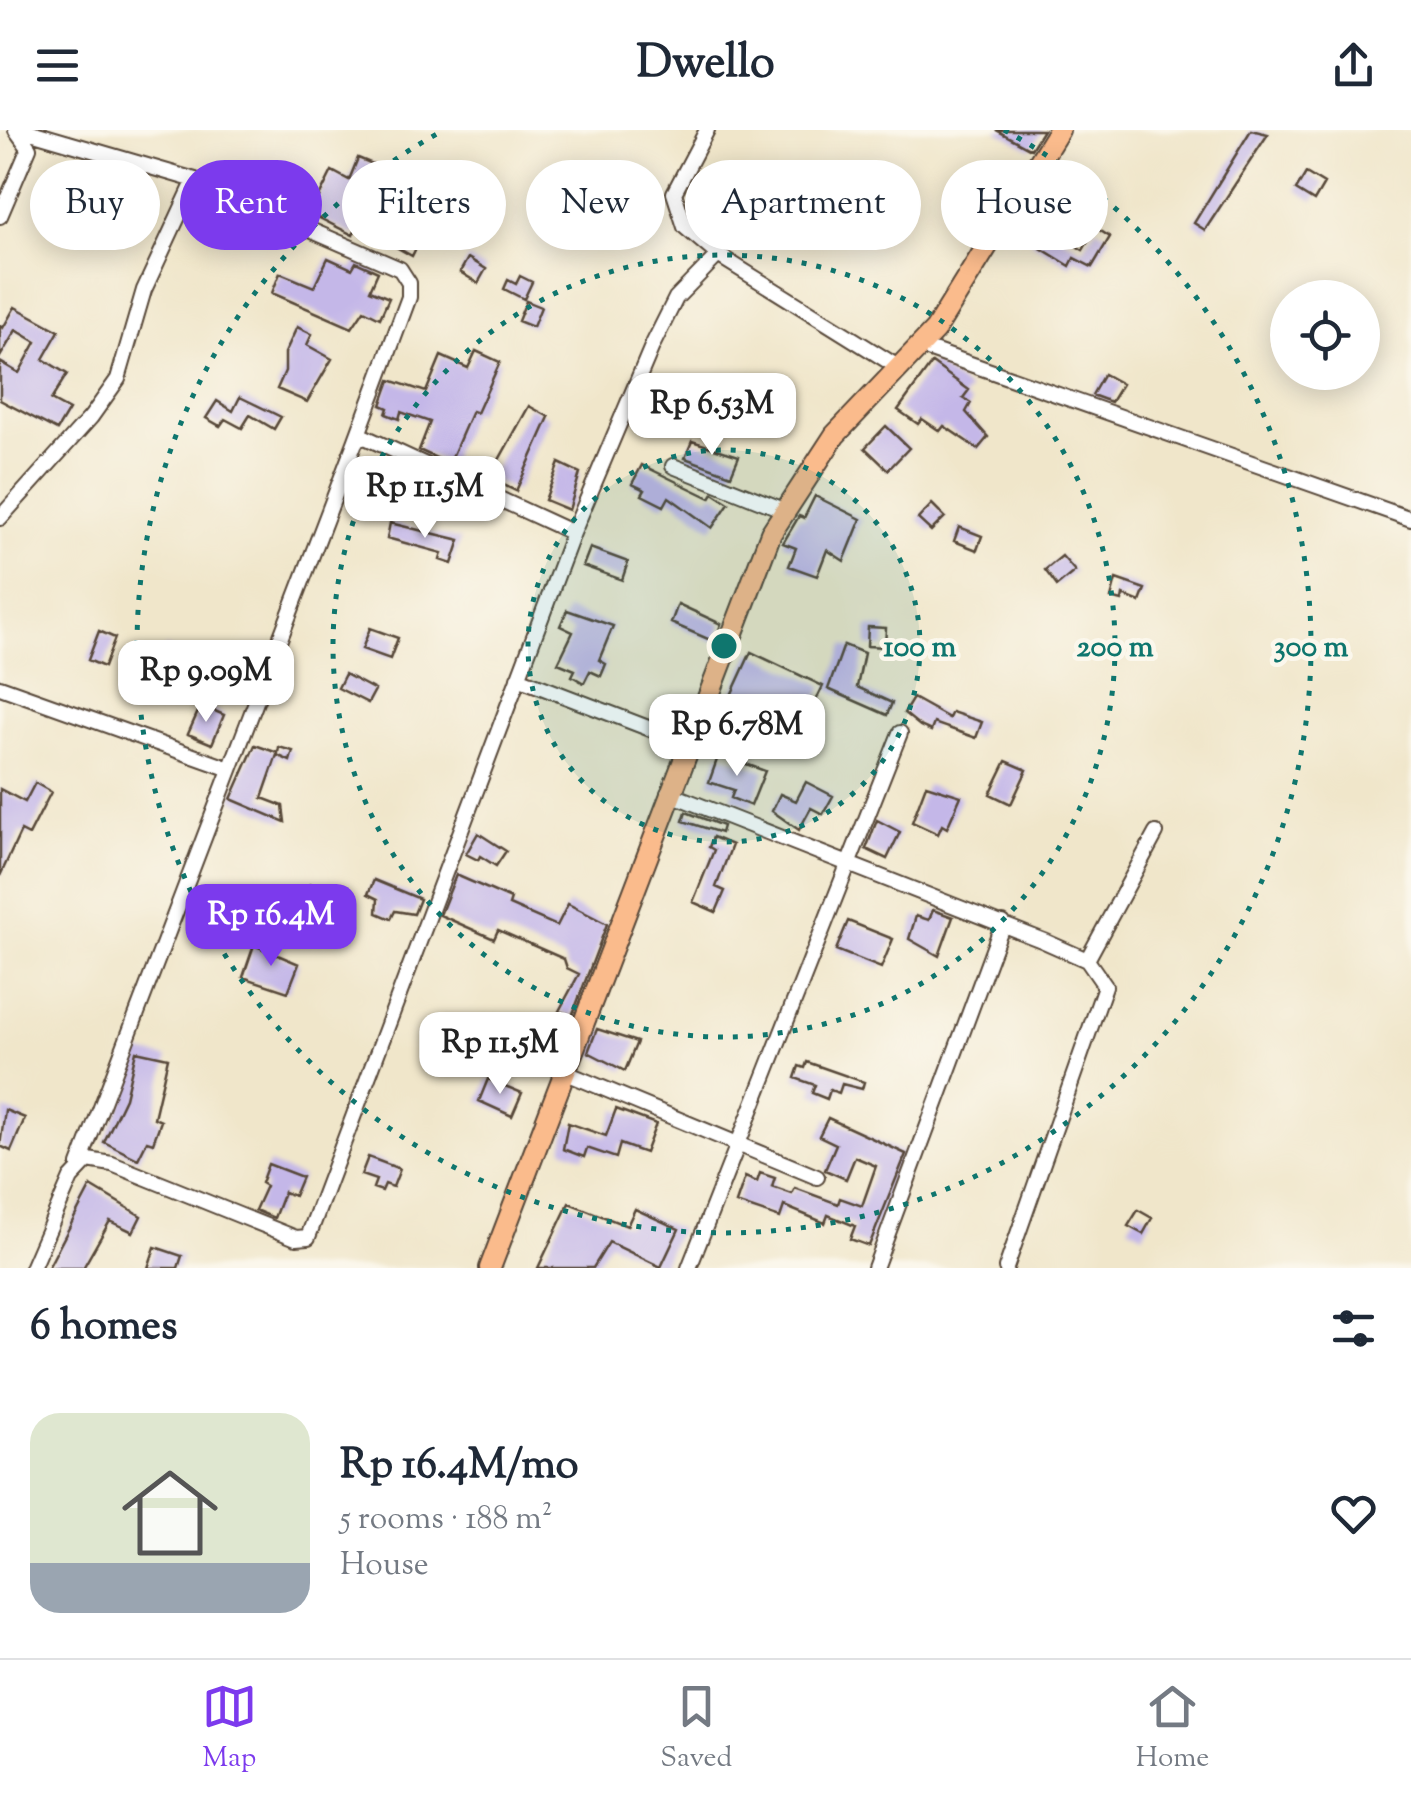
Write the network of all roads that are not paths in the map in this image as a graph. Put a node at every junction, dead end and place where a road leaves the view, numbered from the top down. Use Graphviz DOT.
graph roads {
  1 [pos="16,130"];
  2 [pos="24,130"];
  3 [pos="707,130"];
  4 [pos="1060,130"];
  5 [pos="180,175"];
  6 [pos="180,214"];
  7 [pos="0,216"];
  8 [pos="322,234"];
  9 [pos="718,256"];
  10 [pos="922,347"];
  11 [pos="902,370"];
  12 [pos="356,440"];
  13 [pos="673,466"];
  14 [pos="784,510"];
  15 [pos="0,518"];
  16 [pos="1411,519"];
  17 [pos="574,533"];
  18 [pos="518,678"];
  19 [pos="0,687"];
  20 [pos="900,733"];
  21 [pos="687,743"];
  22 [pos="230,769"];
  23 [pos="668,792"];
  24 [pos="1156,833"];
  25 [pos="849,862"];
  26 [pos="1003,922"];
  27 [pos="1087,960"];
  28 [pos="564,1072"];
  29 [pos="739,1145"];
  30 [pos="79,1166"];
  31 [pos="816,1177"];
  32 [pos="32,1268"];
  33 [pos="490,1268"];
  34 [pos="689,1268"];
  35 [pos="875,1268"];
  36 [pos="1006,1268"];
  1 -- 7 [label="street"];
  2 -- 5 [label="street"];
  3 -- 9 [label="street"];
  4 -- 10 [label="highway"];
  6 -- 15 [label="street"];
  8 -- 12 [label="street"];
  9 -- 11 [label="street"];
  9 -- 17 [label="street"];
  10 -- 11 [label="highway"];
  10 -- 16 [label="street"];
  11 -- 14 [label="highway"];
  12 -- 17 [label="street"];
  12 -- 22 [label="street"];
  13 -- 14 [label="street"];
  14 -- 21 [label="highway"];
  17 -- 18 [label="street"];
  18 -- 21 [label="street"];
  18 -- 30 [label="street"];
  19 -- 22 [label="street"];
  20 -- 25 [label="street"];
  21 -- 23 [label="highway"];
  22 -- 30 [label="street"];
  23 -- 25 [label="street"];
  23 -- 28 [label="highway"];
  24 -- 27 [label="street"];
  25 -- 26 [label="street"];
  25 -- 29 [label="street"];
  26 -- 27 [label="street"];
  26 -- 35 [label="street"];
  27 -- 36 [label="street"];
  28 -- 29 [label="street"];
  28 -- 33 [label="highway"];
  29 -- 31 [label="street"];
  29 -- 34 [label="street"];
  30 -- 32 [label="street"];
}
